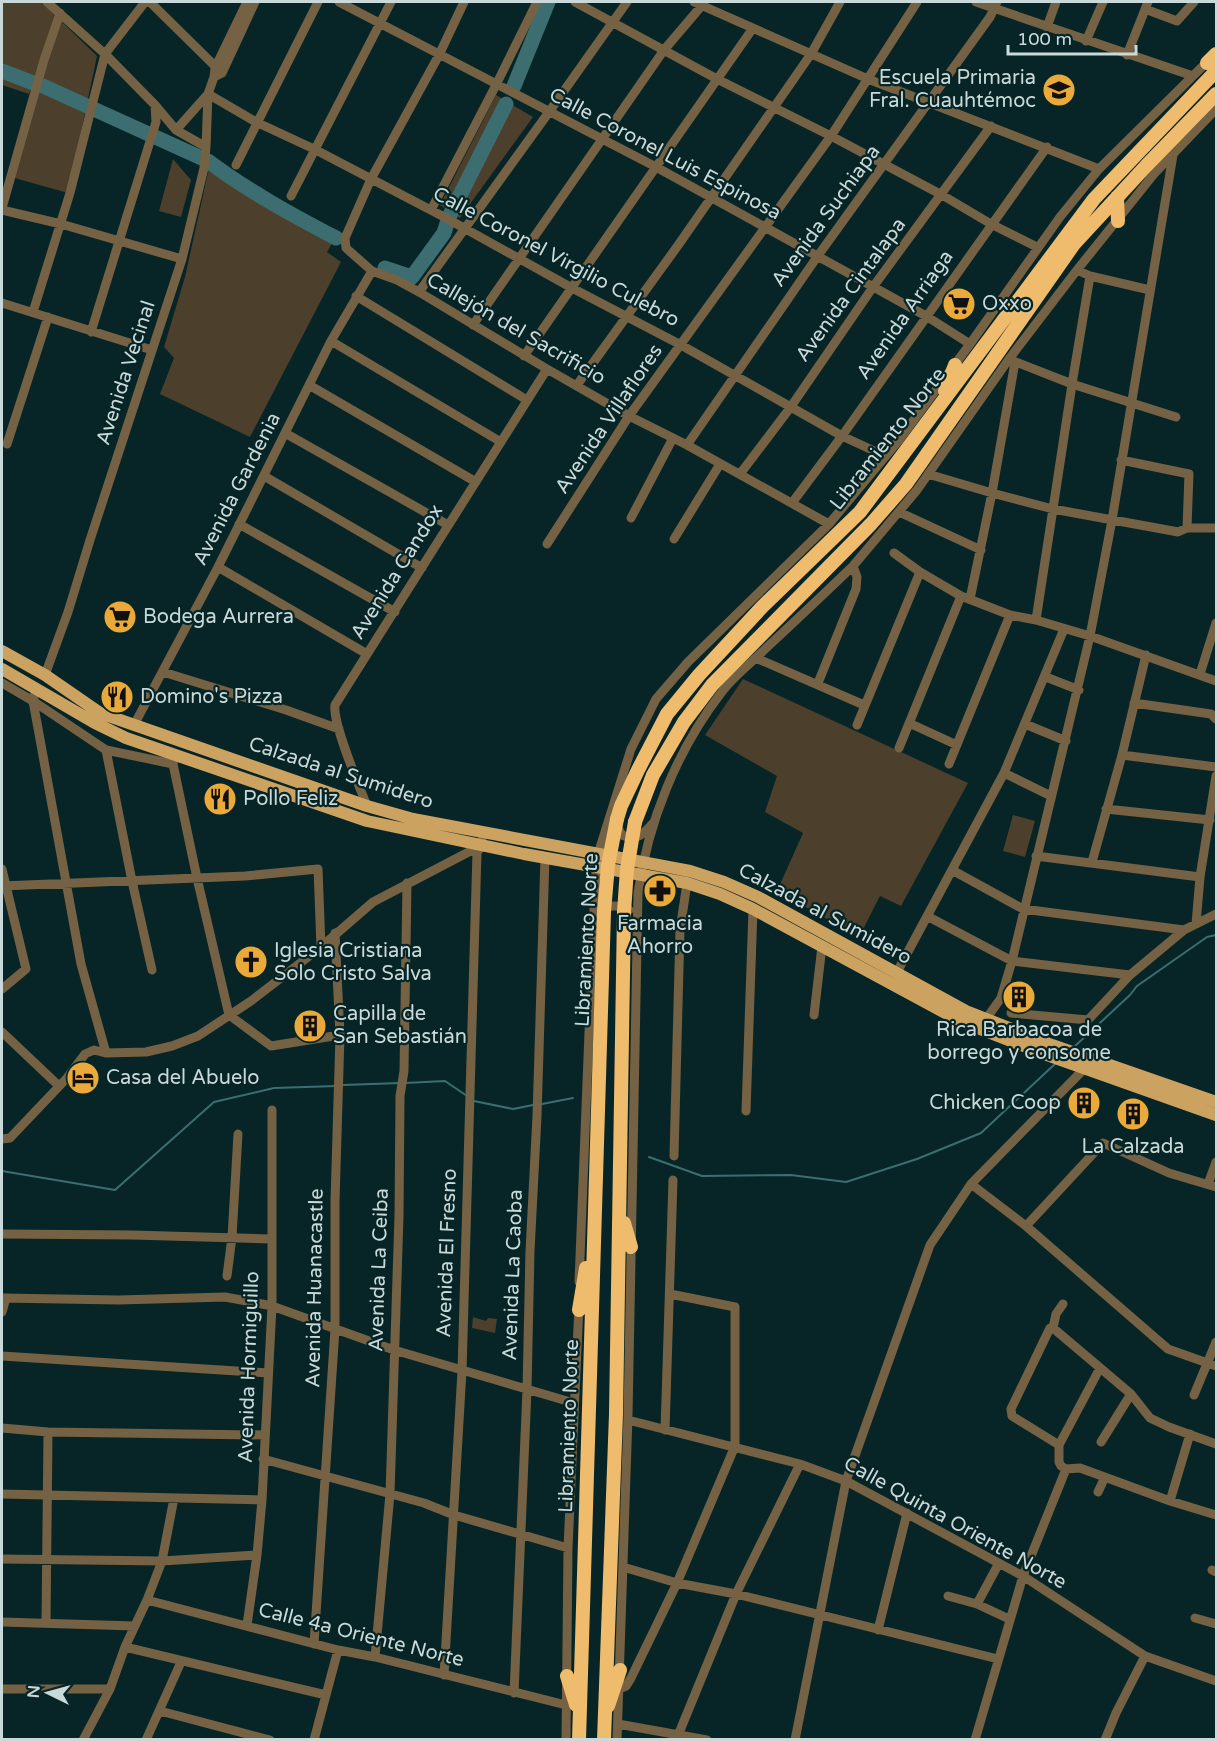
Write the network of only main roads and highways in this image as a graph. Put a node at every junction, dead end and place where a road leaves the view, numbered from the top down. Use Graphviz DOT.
graph roads {
  1 [pos="1214,60"];
  2 [pos="1216,94"];
  3 [pos="1214,112"];
  4 [pos="1180,131"];
  5 [pos="1117,197"];
  6 [pos="1118,221"];
  7 [pos="955,365"];
  8 [pos="976,404"];
  9 [pos="936,411"];
  10 [pos="956,414"];
  11 [pos="2,651"];
  12 [pos="2,669"];
  13 [pos="266,770"];
  14 [pos="259,784"];
  15 [pos="482,838"];
  16 [pos="598,860"];
  17 [pos="642,868"];
  18 [pos="951,1010"];
  19 [pos="1050,1050"];
  20 [pos="1215,1108"];
  21 [pos="620,1212"];
  22 [pos="595,1215"];
  23 [pos="632,1247"];
  24 [pos="579,1310"];
  25 [pos="620,1670"];
  26 [pos="567,1676"];
  27 [pos="604,1717"];
  28 [pos="579,1721"];
  29 [pos="579,1740"];
  30 [pos="604,1740"];
  1 -- 9 [label="highway, Libramiento Norte"];
  2 -- 4 [label="highway, Libramiento Norte"];
  3 -- 4 [label="highway"];
  4 -- 5 [label="highway, Libramiento Norte"];
  5 -- 6 [label="highway"];
  5 -- 10 [label="highway, Libramiento Norte"];
  7 -- 9 [label="highway"];
  8 -- 10 [label="highway"];
  9 -- 22 [label="highway, Libramiento Norte, bridge"];
  10 -- 21 [label="highway, Libramiento Norte, bridge"];
  11 -- 13 [label="main road, Calzada al Sumidero"];
  12 -- 14 [label="main road"];
  13 -- 14 [label="main road"];
  13 -- 15 [label="main road, Calzada al Sumidero"];
  14 -- 15 [label="main road"];
  15 -- 16 [label="main road, Calzada al Sumidero"];
  15 -- 16 [label="main road"];
  16 -- 17 [label="main road, Calzada al Sumidero"];
  17 -- 18 [label="main road"];
  17 -- 18 [label="main road, Calzada al Sumidero"];
  18 -- 19 [label="main road, Calzada al Sumidero"];
  18 -- 19 [label="main road"];
  19 -- 20 [label="main road, Calzada al Sumidero"];
  21 -- 23 [label="highway"];
  21 -- 27 [label="highway, Libramiento Norte"];
  22 -- 24 [label="highway"];
  22 -- 28 [label="highway, Libramiento Norte"];
  25 -- 27 [label="highway"];
  26 -- 28 [label="highway"];
  27 -- 30 [label="highway, Libramiento Norte"];
  28 -- 29 [label="highway, Libramiento Norte"];
}
